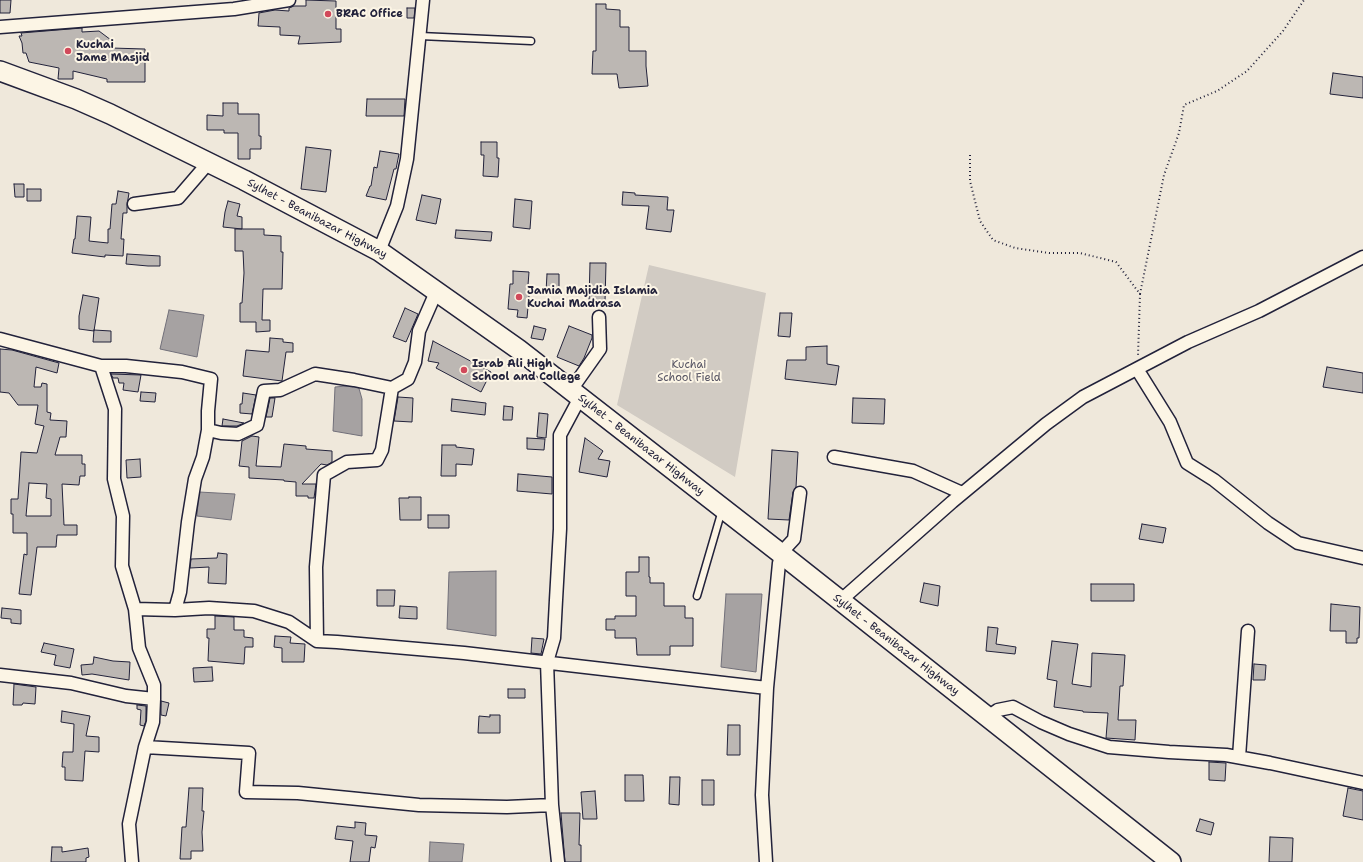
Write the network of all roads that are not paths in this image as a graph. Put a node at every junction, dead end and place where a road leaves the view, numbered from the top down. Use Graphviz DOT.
graph roads {
  1 [pos="289,0"];
  2 [pos="423,0"];
  3 [pos="0,26"];
  4 [pos="420,36"];
  5 [pos="531,41"];
  6 [pos="0,71"];
  7 [pos="0,80"];
  8 [pos="203,169"];
  9 [pos="134,204"];
  10 [pos="379,251"];
  11 [pos="1363,257"];
  12 [pos="433,299"];
  13 [pos="599,317"];
  14 [pos="0,339"];
  15 [pos="101,366"];
  16 [pos="1137,369"];
  17 [pos="392,388"];
  18 [pos="573,397"];
  19 [pos="208,430"];
  20 [pos="834,457"];
  21 [pos="800,493"];
  22 [pos="962,493"];
  23 [pos="720,517"];
  24 [pos="780,558"];
  25 [pos="1363,558"];
  26 [pos="697,596"];
  27 [pos="840,600"];
  28 [pos="135,609"];
  29 [pos="175,610"];
  30 [pos="1248,631"];
  31 [pos="317,641"];
  32 [pos="547,662"];
  33 [pos="0,675"];
  34 [pos="767,688"];
  35 [pos="154,700"];
  36 [pos="988,717"];
  37 [pos="145,747"];
  38 [pos="1239,757"];
  39 [pos="1363,783"];
  40 [pos="552,805"];
  41 [pos="132,862"];
  42 [pos="558,862"];
  43 [pos="766,862"];
  44 [pos="1158,862"];
  45 [pos="1171,862"];
  1 -- 3 [label="street"];
  2 -- 4 [label="street"];
  4 -- 5 [label="lane"];
  4 -- 10 [label="street"];
  6 -- 10 [label="main road, Sylhet - Beanibazar Highway"];
  7 -- 8 [label="main road, Sylhet - Beanibazar Highway"];
  8 -- 9 [label="street"];
  8 -- 12 [label="main road, Sylhet - Beanibazar Highway"];
  10 -- 18 [label="main road, Sylhet - Beanibazar Highway"];
  11 -- 16 [label="street"];
  12 -- 17 [label="street"];
  12 -- 18 [label="main road, Sylhet - Beanibazar Highway"];
  13 -- 18 [label="street"];
  14 -- 15 [label="street"];
  15 -- 19 [label="street"];
  15 -- 28 [label="street"];
  16 -- 22 [label="street"];
  16 -- 25 [label="street"];
  17 -- 19 [label="street"];
  17 -- 31 [label="street"];
  18 -- 23 [label="main road, Sylhet - Beanibazar Highway"];
  18 -- 24 [label="main road, Sylhet - Beanibazar Highway"];
  18 -- 32 [label="street"];
  19 -- 29 [label="street"];
  20 -- 22 [label="street"];
  21 -- 24 [label="street"];
  22 -- 27 [label="street"];
  23 -- 24 [label="main road, Sylhet - Beanibazar Highway"];
  23 -- 26 [label="lane"];
  24 -- 27 [label="main road, Sylhet - Beanibazar Highway"];
  24 -- 34 [label="street"];
  24 -- 44 [label="main road, Sylhet - Beanibazar Highway"];
  27 -- 36 [label="main road, Sylhet - Beanibazar Highway"];
  28 -- 29 [label="street"];
  28 -- 35 [label="street"];
  29 -- 31 [label="street"];
  30 -- 38 [label="street"];
  31 -- 32 [label="street"];
  32 -- 34 [label="street"];
  32 -- 40 [label="street"];
  33 -- 35 [label="street"];
  34 -- 43 [label="street"];
  35 -- 37 [label="street"];
  36 -- 38 [label="street"];
  36 -- 45 [label="main road, Sylhet - Beanibazar Highway"];
  37 -- 40 [label="street"];
  37 -- 41 [label="street"];
  38 -- 39 [label="street"];
  40 -- 42 [label="street"];
}
